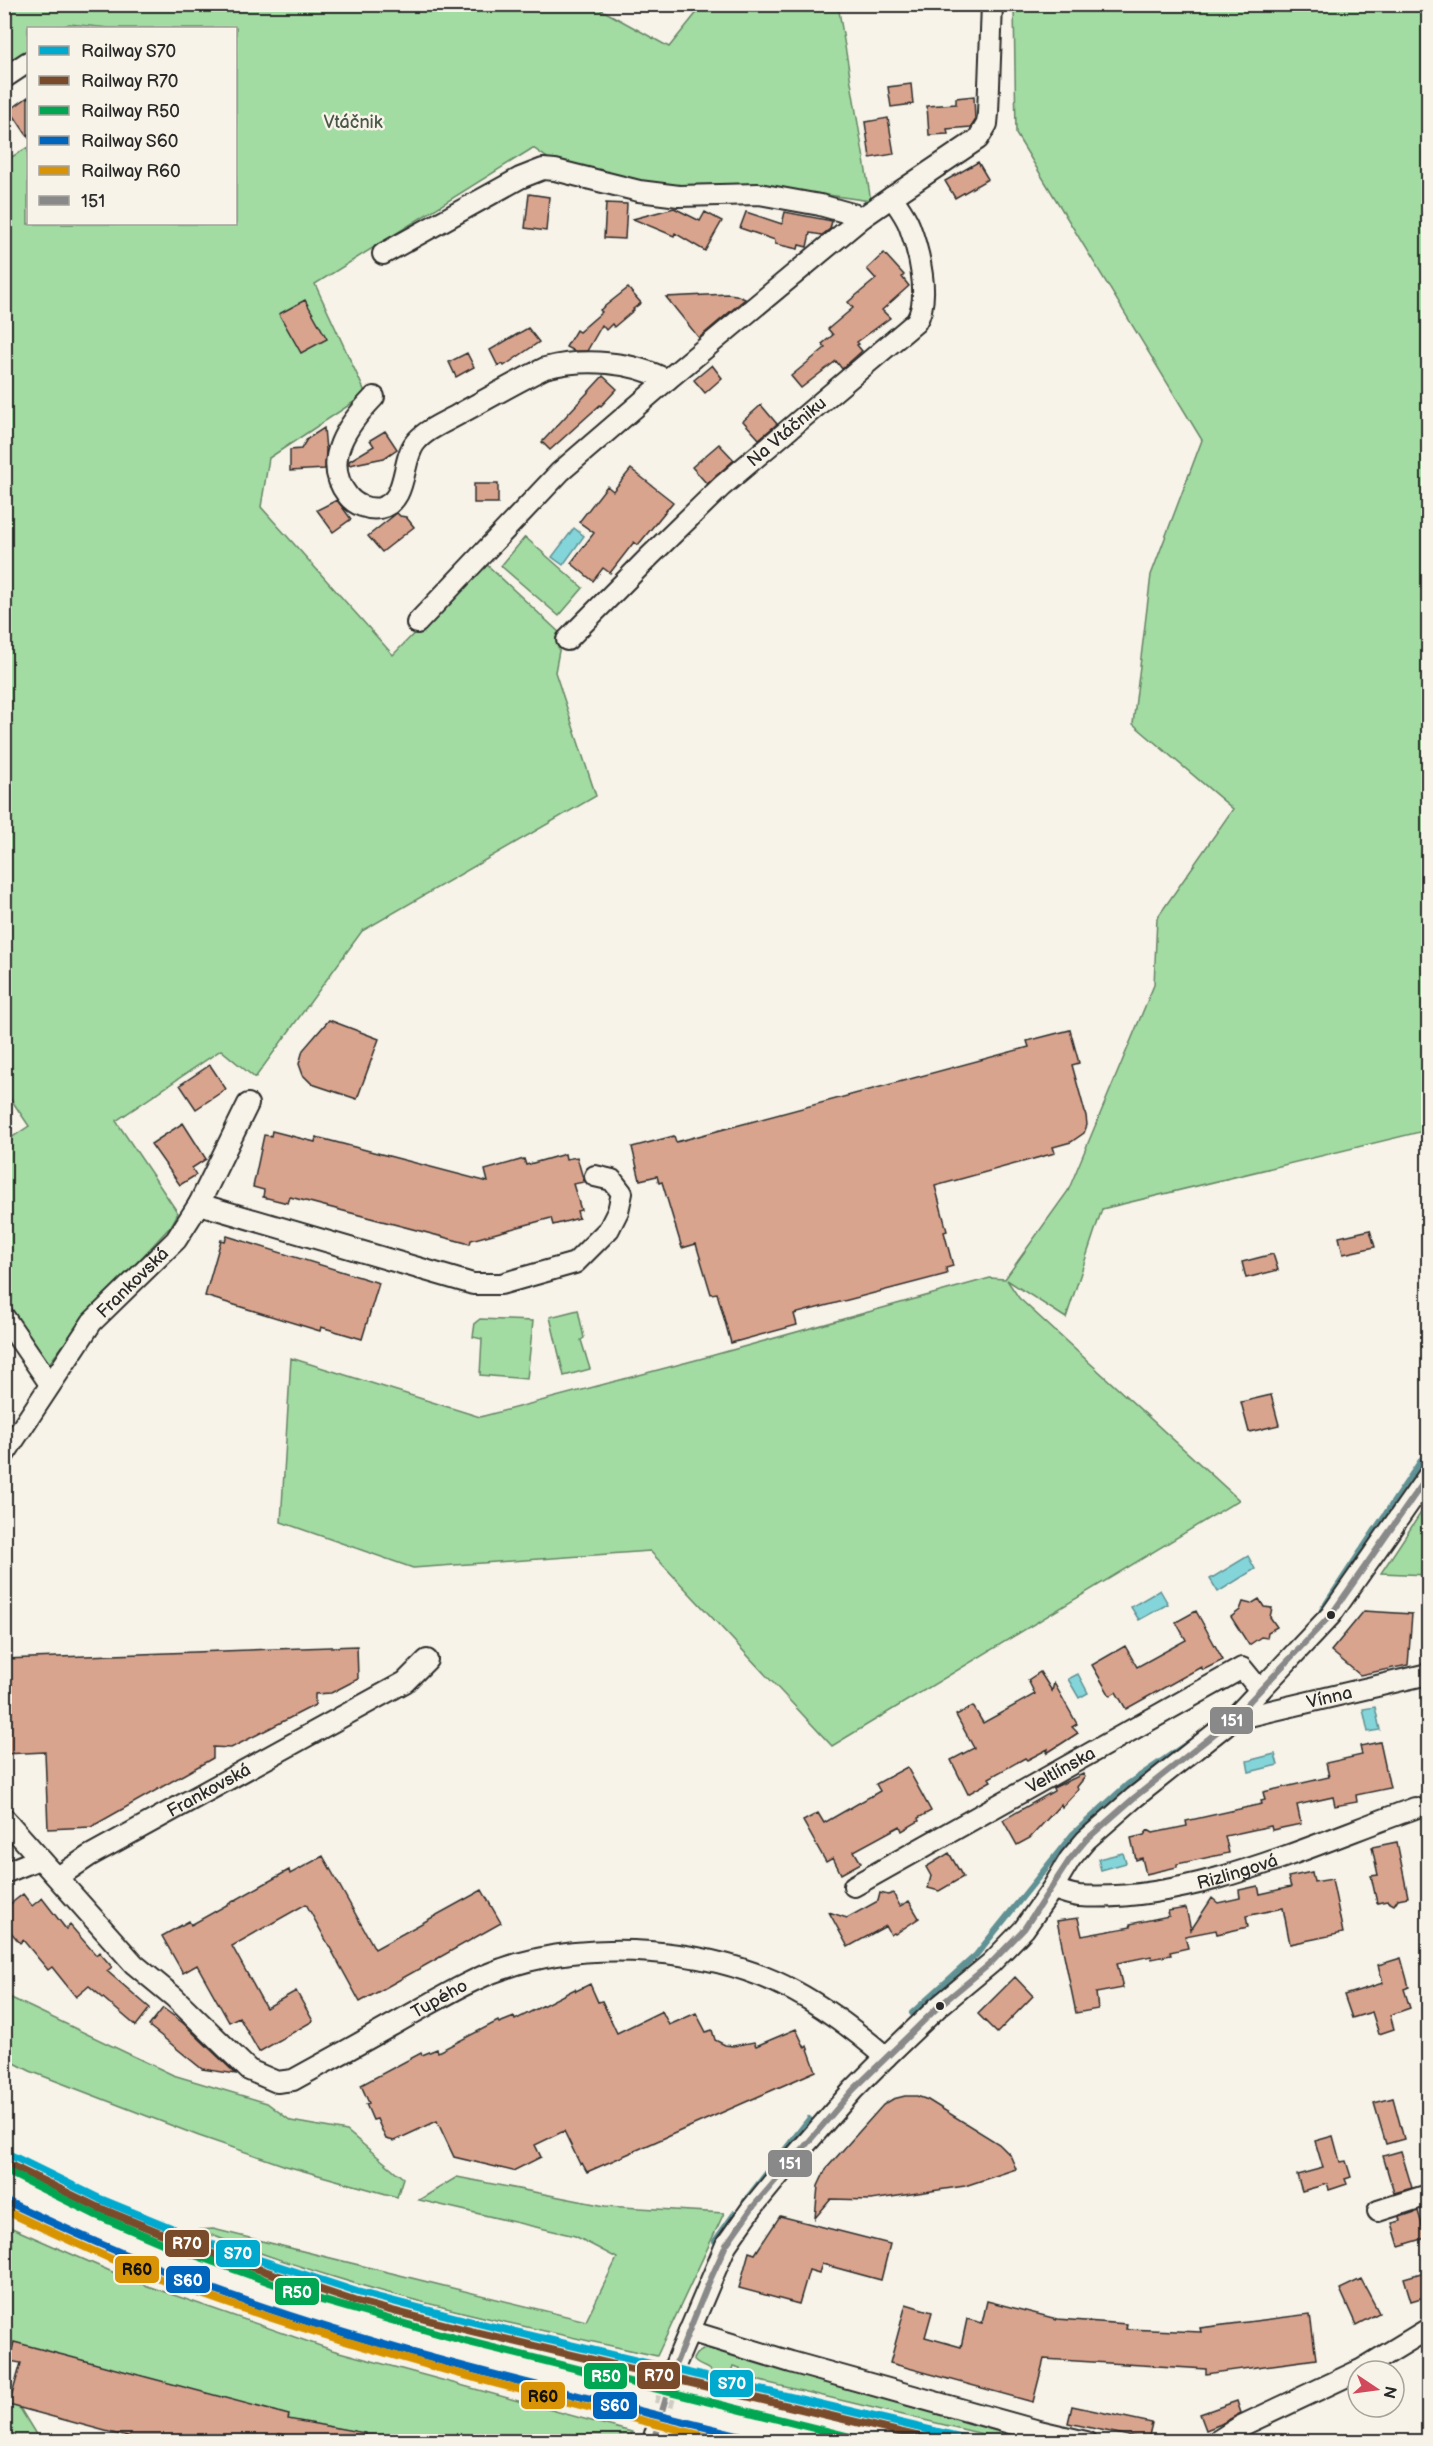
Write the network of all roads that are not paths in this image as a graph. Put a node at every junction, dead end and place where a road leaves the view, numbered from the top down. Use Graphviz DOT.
graph roads {
  1 [pos="992,4"];
  2 [pos="27,63"];
  3 [pos="4,78"];
  4 [pos="892,196"];
  5 [pos="863,217"];
  6 [pos="383,254"];
  7 [pos="667,380"];
  8 [pos="374,397"];
  9 [pos="417,622"];
  10 [pos="567,640"];
  11 [pos="248,1104"];
  12 [pos="596,1176"];
  13 [pos="199,1204"];
  14 [pos="4,1317"];
  15 [pos="50,1384"];
  16 [pos="4,1455"];
  17 [pos="1428,1476"];
  18 [pos="427,1660"];
  19 [pos="1428,1674"];
  20 [pos="1260,1690"];
  21 [pos="1232,1720"];
  22 [pos="1415,1808"];
  23 [pos="4,1818"];
  24 [pos="39,1859"];
  25 [pos="4,1873"];
  26 [pos="58,1877"];
  27 [pos="854,1886"];
  28 [pos="1052,1889"];
  29 [pos="886,2057"];
  30 [pos="1428,2195"];
  31 [pos="1378,2211"];
  32 [pos="1428,2329"];
  33 [pos="689,2331"];
  34 [pos="1378,2359"];
  35 [pos="676,2363"];
  36 [pos="1346,2377"];
  37 [pos="1086,2442"];
  38 [pos="1216,2442"];
  1 -- 4 [label="street"];
  2 -- 3 [label="street"];
  4 -- 5 [label="street"];
  4 -- 10 [label="street, Na Vtáčniku"];
  5 -- 6 [label="street"];
  5 -- 7 [label="street"];
  7 -- 8 [label="street"];
  7 -- 9 [label="street"];
  11 -- 13 [label="street, Frankovská"];
  12 -- 13 [label="street"];
  13 -- 15 [label="street, Frankovská"];
  14 -- 15 [label="street"];
  15 -- 16 [label="street, Frankovská"];
  17 -- 20 [label="street"];
  18 -- 26 [label="street, Frankovská"];
  19 -- 21 [label="street, Vínna"];
  20 -- 21 [label="street"];
  20 -- 27 [label="street, Veltlínska"];
  21 -- 28 [label="street"];
  22 -- 28 [label="street, Rizlingová"];
  23 -- 24 [label="street"];
  24 -- 25 [label="street"];
  24 -- 26 [label="street"];
  26 -- 29 [label="street, Tupého"];
  28 -- 29 [label="street"];
  29 -- 33 [label="street"];
  30 -- 31 [label="street"];
  32 -- 34 [label="street"];
  33 -- 35 [label="street"];
  33 -- 37 [label="street"];
  36 -- 38 [label="street"];
}
